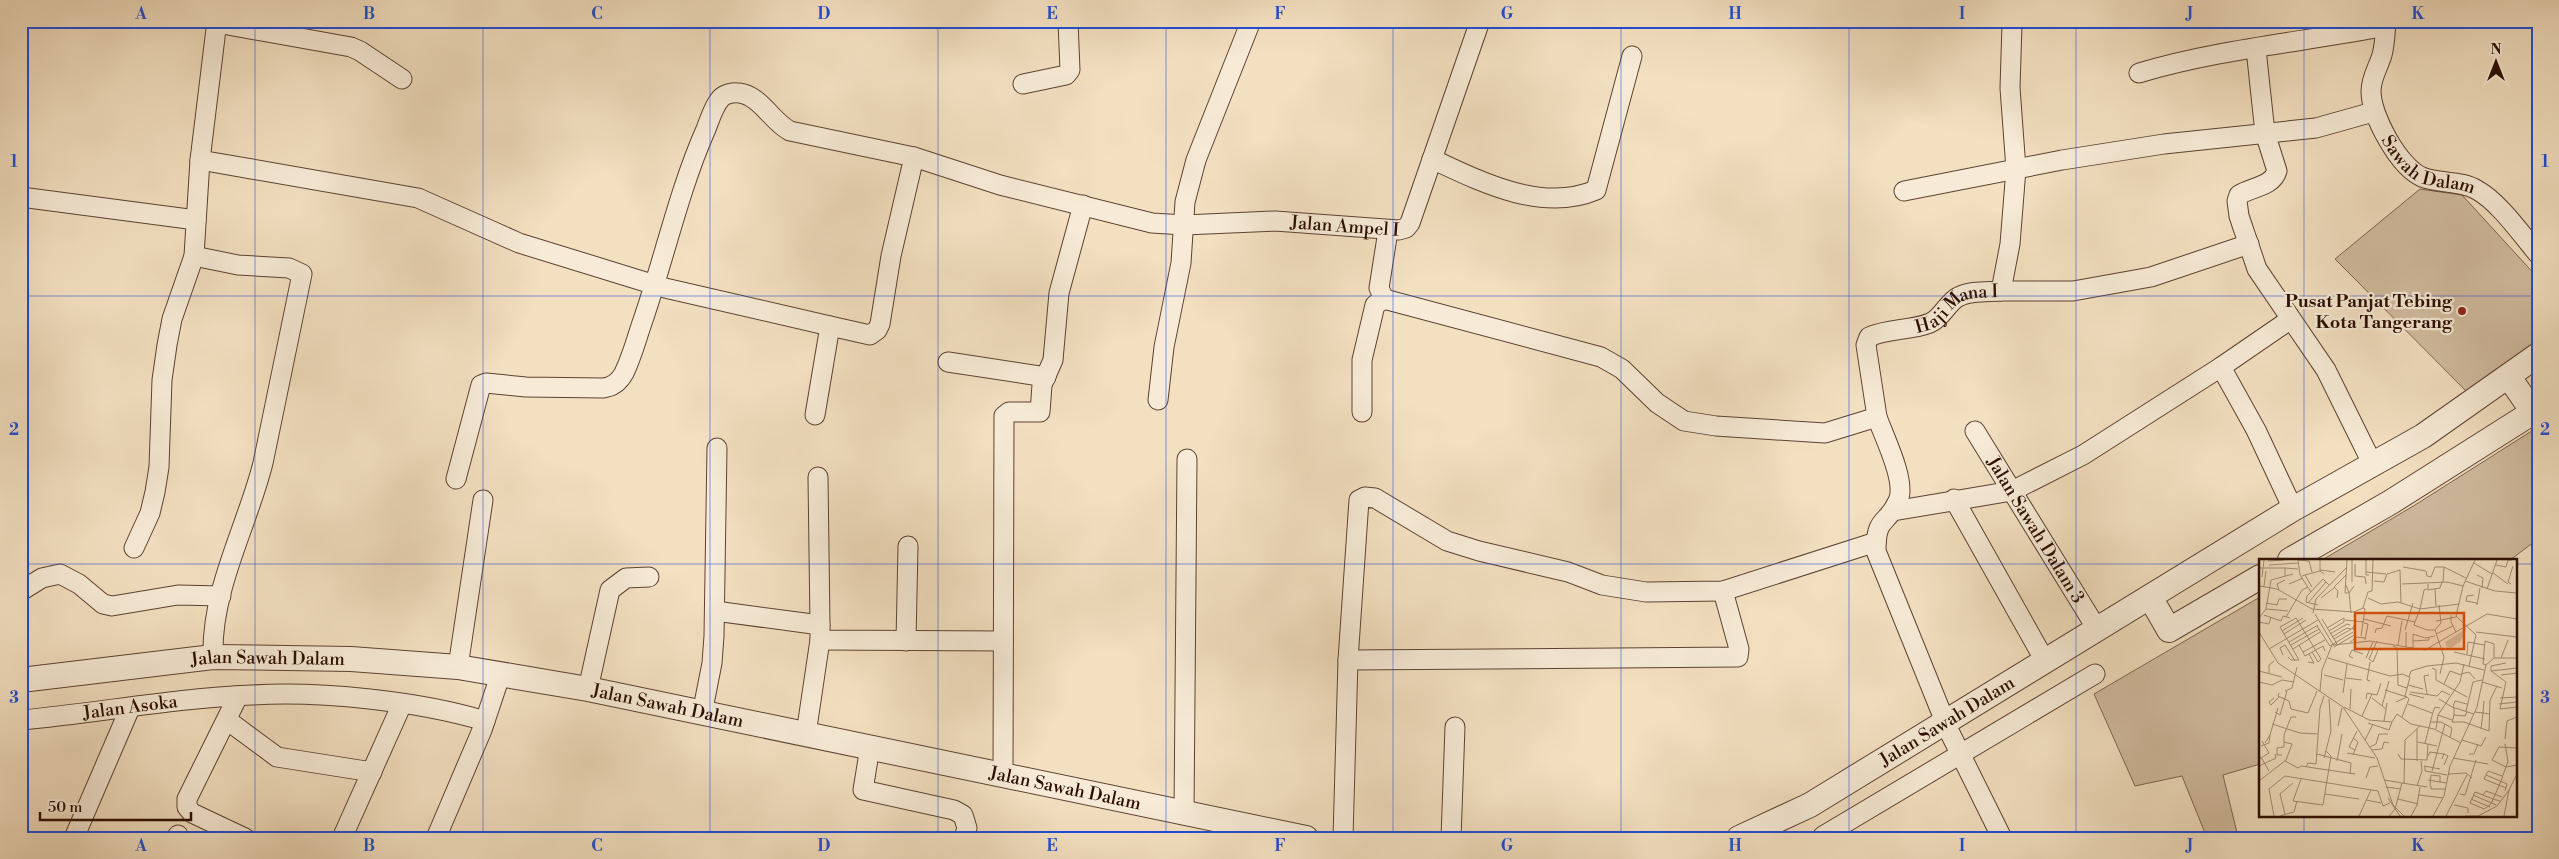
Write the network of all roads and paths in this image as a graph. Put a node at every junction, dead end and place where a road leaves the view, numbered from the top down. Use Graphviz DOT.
graph roads {
  1 [pos="1068,21"];
  2 [pos="1251,21"];
  3 [pos="1480,21"];
  4 [pos="2009,21"];
  5 [pos="217,22"];
  6 [pos="2386,23"];
  7 [pos="2256,49"];
  8 [pos="1632,56"];
  9 [pos="2138,73"];
  10 [pos="402,79"];
  11 [pos="1023,84"];
  12 [pos="2373,112"];
  13 [pos="2265,133"];
  14 [pos="914,157"];
  15 [pos="1432,159"];
  16 [pos="200,160"];
  17 [pos="2016,170"];
  18 [pos="1904,190"];
  19 [pos="21,197"];
  20 [pos="1083,205"];
  21 [pos="196,220"];
  22 [pos="1184,225"];
  23 [pos="1388,231"];
  24 [pos="2249,244"];
  25 [pos="2538,254"];
  26 [pos="194,256"];
  27 [pos="655,285"];
  28 [pos="2001,291"];
  29 [pos="1384,299"];
  30 [pos="2291,319"];
  31 [pos="830,326"];
  32 [pos="2538,355"];
  33 [pos="948,362"];
  34 [pos="2221,367"];
  35 [pos="1046,377"];
  36 [pos="2509,377"];
  37 [pos="1158,400"];
  38 [pos="2536,411"];
  39 [pos="1362,412"];
  40 [pos="815,415"];
  41 [pos="1877,417"];
  42 [pos="1975,431"];
  43 [pos="717,448"];
  44 [pos="1187,459"];
  45 [pos="2373,465"];
  46 [pos="818,477"];
  47 [pos="456,479"];
  48 [pos="2012,491"];
  49 [pos="1954,499"];
  50 [pos="484,500"];
  51 [pos="2293,509"];
  52 [pos="1893,511"];
  53 [pos="1876,542"];
  54 [pos="908,546"];
  55 [pos="134,548"];
  56 [pos="2292,559"];
  57 [pos="649,577"];
  58 [pos="2259,577"];
  59 [pos="21,591"];
  60 [pos="1723,591"];
  61 [pos="221,596"];
  62 [pos="715,611"];
  63 [pos="2159,613"];
  64 [pos="2097,629"];
  65 [pos="820,632"];
  66 [pos="906,641"];
  67 [pos="1003,641"];
  68 [pos="213,657"];
  69 [pos="1348,660"];
  70 [pos="2045,661"];
  71 [pos="458,667"];
  72 [pos="2095,674"];
  73 [pos="499,678"];
  74 [pos="21,680"];
  75 [pos="588,689"];
  76 [pos="238,696"];
  77 [pos="402,704"];
  78 [pos="130,708"];
  79 [pos="488,714"];
  80 [pos="702,714"];
  81 [pos="227,720"];
  82 [pos="22,722"];
  83 [pos="1455,727"];
  84 [pos="806,734"];
  85 [pos="1953,738"];
  86 [pos="869,750"];
  87 [pos="372,772"];
  88 [pos="1003,775"];
  89 [pos="1184,814"];
  90 [pos="1823,836"];
  91 [pos="439,837"];
  92 [pos="74,838"];
  93 [pos="245,838"];
  94 [pos="342,838"];
  95 [pos="964,838"];
  96 [pos="1306,838"];
  97 [pos="1343,838"];
  98 [pos="1451,838"];
  99 [pos="1739,838"];
  100 [pos="2002,838"];
  1 -- 11 [label="street"];
  2 -- 22 [label="street"];
  3 -- 15 [label="street, Jalan Ampel I"];
  4 -- 17 [label="street, Haji Mana I"];
  5 -- 10 [label="street"];
  5 -- 16 [label="street"];
  6 -- 7 [label="street"];
  6 -- 12 [label="street, Sawah Dalam"];
  7 -- 9 [label="street"];
  7 -- 13 [label="street"];
  8 -- 15 [label="street"];
  12 -- 13 [label="street"];
  12 -- 25 [label="street, Sawah Dalam"];
  13 -- 17 [label="street"];
  13 -- 24 [label="street"];
  14 -- 20 [label="street, Jalan Ampel I"];
  14 -- 27 [label="street, Jalan Ampel I"];
  14 -- 31 [label="street"];
  15 -- 23 [label="street, Jalan Ampel I"];
  16 -- 21 [label="street"];
  16 -- 27 [label="street"];
  17 -- 18 [label="street"];
  17 -- 28 [label="street, Haji Mana I"];
  19 -- 21 [label="street"];
  20 -- 22 [label="street, Jalan Ampel I"];
  20 -- 35 [label="street"];
  21 -- 26 [label="street"];
  22 -- 23 [label="street, Jalan Ampel I"];
  22 -- 37 [label="street"];
  23 -- 29 [label="street"];
  24 -- 28 [label="street"];
  24 -- 30 [label="street"];
  26 -- 55 [label="street"];
  26 -- 61 [label="street"];
  27 -- 31 [label="street"];
  27 -- 47 [label="street"];
  28 -- 41 [label="street, Haji Mana I"];
  29 -- 39 [label="street"];
  29 -- 41 [label="street"];
  30 -- 34 [label="street"];
  30 -- 45 [label="street"];
  31 -- 40 [label="street"];
  32 -- 36 [label="street"];
  33 -- 35 [label="street"];
  34 -- 48 [label="street"];
  34 -- 51 [label="street"];
  35 -- 67 [label="street"];
  36 -- 38 [label="street"];
  36 -- 45 [label="street"];
  38 -- 56 [label="street"];
  41 -- 52 [label="street"];
  42 -- 48 [label="street, Jalan Sawah Dalam 3"];
  43 -- 62 [label="street"];
  44 -- 89 [label="street"];
  45 -- 51 [label="street"];
  46 -- 65 [label="street"];
  48 -- 49 [label="street"];
  48 -- 64 [label="street, Jalan Sawah Dalam 3"];
  49 -- 52 [label="street"];
  49 -- 70 [label="street"];
  50 -- 71 [label="street"];
  51 -- 63 [label="street"];
  52 -- 53 [label="street"];
  53 -- 60 [label="street"];
  53 -- 85 [label="street"];
  54 -- 66 [label="street"];
  57 -- 75 [label="street"];
  58 -- 63 [label="street"];
  59 -- 61 [label="street"];
  60 -- 69 [label="street"];
  60 -- 69 [label="street"];
  61 -- 68 [label="street"];
  62 -- 65 [label="street"];
  62 -- 80 [label="street"];
  63 -- 64 [label="street, Jalan Sawah Dalam"];
  64 -- 70 [label="street, Jalan Sawah Dalam"];
  65 -- 66 [label="street"];
  65 -- 84 [label="street"];
  66 -- 67 [label="street"];
  67 -- 88 [label="street"];
  68 -- 71 [label="street, Jalan Sawah Dalam"];
  68 -- 74 [label="street, Jalan Sawah Dalam"];
  69 -- 97 [label="street"];
  70 -- 85 [label="street, Jalan Sawah Dalam"];
  71 -- 73 [label="street, Jalan Sawah Dalam"];
  72 -- 85 [label="street"];
  73 -- 75 [label="street, Jalan Sawah Dalam"];
  73 -- 79 [label="street"];
  75 -- 80 [label="street, Jalan Sawah Dalam"];
  76 -- 77 [label="street, Jalan Asoka"];
  76 -- 78 [label="street, Jalan Asoka"];
  76 -- 81 [label="street"];
  77 -- 79 [label="street, Jalan Asoka"];
  77 -- 87 [label="street"];
  78 -- 82 [label="street, Jalan Asoka"];
  78 -- 92 [label="street"];
  79 -- 91 [label="street"];
  80 -- 84 [label="street, Jalan Sawah Dalam"];
  81 -- 87 [label="street"];
  81 -- 93 [label="street"];
  83 -- 98 [label="street"];
  84 -- 86 [label="street, Jalan Sawah Dalam"];
  85 -- 90 [label="street"];
  85 -- 99 [label="street, Jalan Sawah Dalam"];
  85 -- 100 [label="street"];
  86 -- 88 [label="street, Jalan Sawah Dalam"];
  86 -- 95 [label="street"];
  87 -- 94 [label="street"];
  88 -- 89 [label="street, Jalan Sawah Dalam"];
  89 -- 96 [label="street, Jalan Sawah Dalam"];
}
